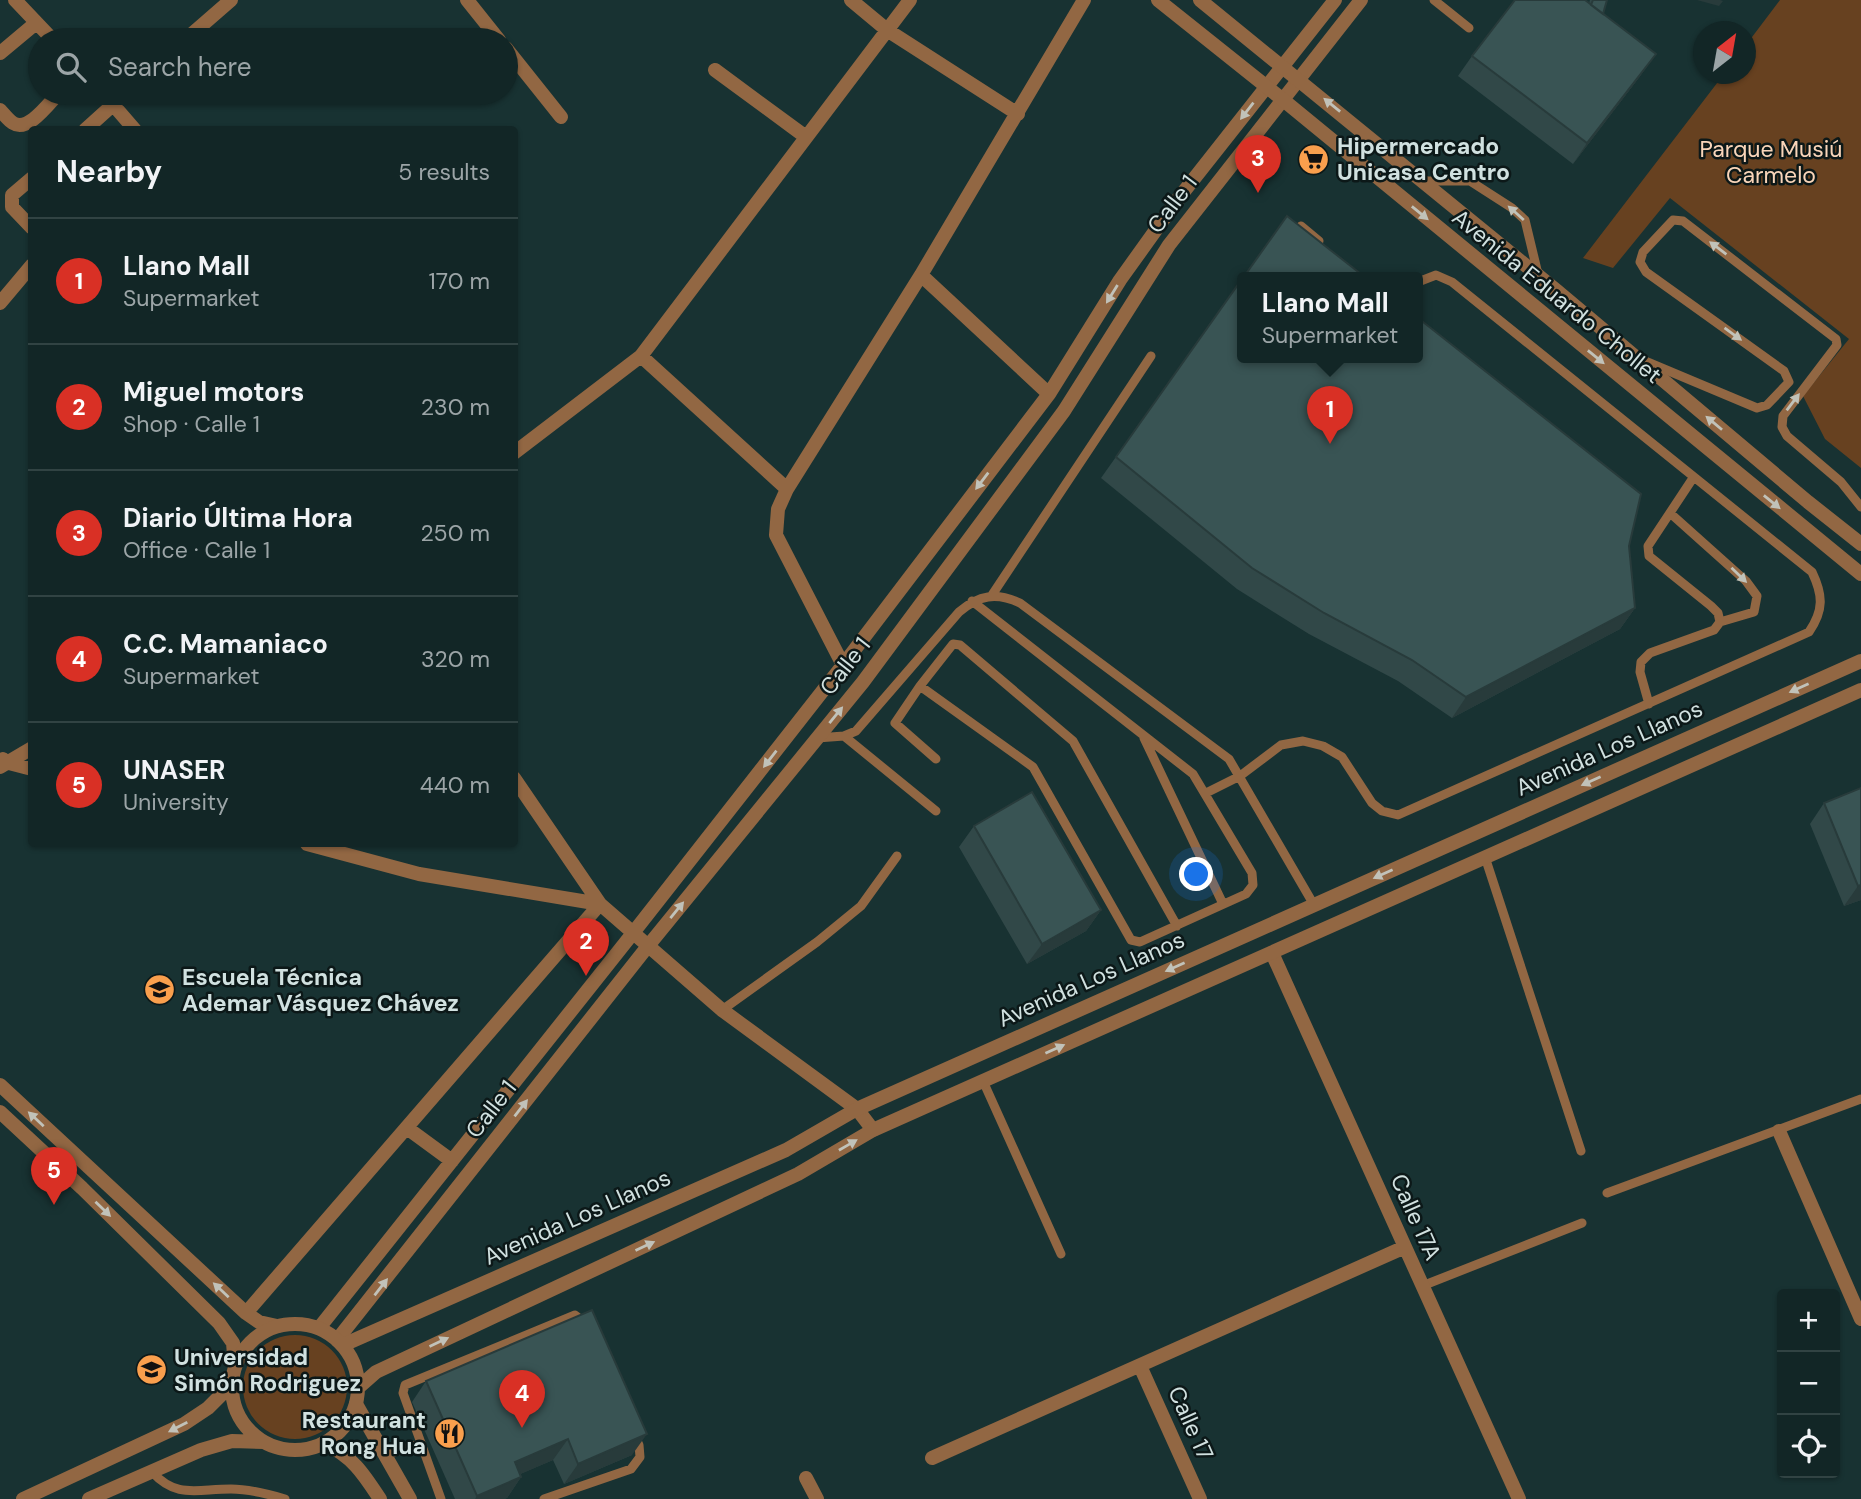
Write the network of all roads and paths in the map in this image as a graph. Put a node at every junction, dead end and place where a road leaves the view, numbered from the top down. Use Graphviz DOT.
graph roads {
  1 [pos="15,0"];
  2 [pos="231,0"];
  3 [pos="467,0"];
  4 [pos="851,0"];
  5 [pos="910,0"];
  6 [pos="1084,0"];
  7 [pos="1158,0"];
  8 [pos="1200,0"];
  9 [pos="1335,0"];
  10 [pos="1361,0"];
  11 [pos="1434,0"];
  12 [pos="36,23"];
  13 [pos="30,28"];
  14 [pos="41,28"];
  15 [pos="199,28"];
  16 [pos="489,28"];
  17 [pos="1469,29"];
  18 [pos="28,30"];
  19 [pos="887,30"];
  20 [pos="0,53"];
  21 [pos="518,63"];
  22 [pos="1282,66"];
  23 [pos="715,70"];
  24 [pos="1298,78"];
  25 [pos="1266,86"];
  26 [pos="1282,99"];
  27 [pos="47,105"];
  28 [pos="102,105"];
  29 [pos="115,105"];
  30 [pos="0,110"];
  31 [pos="1018,114"];
  32 [pos="561,117"];
  33 [pos="88,126"];
  34 [pos="132,126"];
  35 [pos="806,137"];
  36 [pos="28,181"];
  37 [pos="1424,181"];
  38 [pos="28,224"];
  39 [pos="1301,226"];
  40 [pos="1332,252"];
  41 [pos="28,270"];
  42 [pos="922,275"];
  43 [pos="1538,276"];
  44 [pos="1423,280"];
  45 [pos="0,303"];
  46 [pos="1633,355"];
  47 [pos="641,356"];
  48 [pos="1151,356"];
  49 [pos="1049,394"];
  50 [pos="518,450"];
  51 [pos="1693,478"];
  52 [pos="787,489"];
  53 [pos="1861,507"];
  54 [pos="1670,513"];
  55 [pos="1861,544"];
  56 [pos="1861,574"];
  57 [pos="992,595"];
  58 [pos="972,601"];
  59 [pos="1720,622"];
  60 [pos="1861,661"];
  61 [pos="843,665"];
  62 [pos="920,686"];
  63 [pos="1861,690"];
  64 [pos="1649,704"];
  65 [pos="1142,733"];
  66 [pos="844,736"];
  67 [pos="817,738"];
  68 [pos="28,750"];
  69 [pos="936,760"];
  70 [pos="2,761"];
  71 [pos="28,768"];
  72 [pos="1240,776"];
  73 [pos="518,784"];
  74 [pos="1206,793"];
  75 [pos="936,811"];
  76 [pos="318,847"];
  77 [pos="897,856"];
  78 [pos="1485,858"];
  79 [pos="600,904"];
  80 [pos="1223,904"];
  81 [pos="1314,905"];
  82 [pos="1177,926"];
  83 [pos="634,933"];
  84 [pos="648,946"];
  85 [pos="1272,953"];
  86 [pos="722,1010"];
  87 [pos="983,1081"];
  88 [pos="0,1085"];
  89 [pos="1861,1099"];
  90 [pos="858,1109"];
  91 [pos="0,1112"];
  92 [pos="407,1128"];
  93 [pos="873,1130"];
  94 [pos="1779,1131"];
  95 [pos="1581,1151"];
  96 [pos="452,1161"];
  97 [pos="1607,1193"];
  98 [pos="1582,1223"];
  99 [pos="1405,1247"];
  100 [pos="1061,1254"];
  101 [pos="1422,1286"];
  102 [pos="246,1313"];
  103 [pos="1861,1319"];
  104 [pos="277,1326"];
  105 [pos="319,1328"];
  106 [pos="588,1331"];
  107 [pos="340,1343"];
  108 [pos="235,1365"];
  109 [pos="1140,1366"];
  110 [pos="231,1385"];
  111 [pos="359,1387"];
  112 [pos="356,1404"];
  113 [pos="628,1420"];
  114 [pos="264,1442"];
  115 [pos="324,1443"];
  116 [pos="421,1443"];
  117 [pos="386,1455"];
  118 [pos="932,1458"];
  119 [pos="152,1472"];
  120 [pos="806,1478"];
  121 [pos="23,1499"];
  122 [pos="89,1499"];
  123 [pos="285,1499"];
  124 [pos="380,1499"];
  125 [pos="410,1499"];
  126 [pos="442,1499"];
  127 [pos="544,1499"];
  128 [pos="817,1499"];
  129 [pos="1200,1499"];
  130 [pos="1520,1499"];
  1 -- 12 [label="street"];
  2 -- 15 [label="street"];
  3 -- 16 [label="street"];
  4 -- 19 [label="street"];
  5 -- 19 [label="street"];
  6 -- 31 [label="street"];
  7 -- 25 [label="street, Avenida Eduardo Chollet"];
  8 -- 22 [label="street, Avenida Eduardo Chollet"];
  9 -- 22 [label="street, Calle 1"];
  10 -- 24 [label="street, Calle 1"];
  11 -- 17 [label="lane"];
  12 -- 13 [label="street"];
  12 -- 14 [label="street"];
  18 -- 20 [label="street"];
  19 -- 31 [label="street"];
  19 -- 35 [label="street"];
  21 -- 32 [label="street"];
  22 -- 24 [label="street, Avenida Eduardo Chollet"];
  22 -- 25 [label="street, Calle 1"];
  23 -- 35 [label="street"];
  24 -- 26 [label="street, Calle 1"];
  37 -- 24 [label="street, Avenida Eduardo Chollet, one-way"];
  25 -- 26 [label="street, Avenida Eduardo Chollet"];
  25 -- 49 [label="street, Calle 1, one-way"];
  26 -- 56 [label="street, Avenida Eduardo Chollet, one-way"];
  67 -- 26 [label="street, Calle 1, one-way"];
  27 -- 30 [label="street"];
  28 -- 33 [label="street"];
  29 -- 34 [label="street"];
  31 -- 42 [label="street"];
  35 -- 47 [label="street"];
  36 -- 38 [label="street"];
  37 -- 43 [label="street, Avenida Eduardo Chollet"];
  43 -- 37 [label="lane, one-way"];
  39 -- 40 [label="lane"];
  41 -- 45 [label="street"];
  42 -- 49 [label="street"];
  42 -- 52 [label="street"];
  43 -- 46 [label="street, Avenida Eduardo Chollet"];
  44 -- 51 [label="lane"];
  53 -- 46 [label="lane, one-way"];
  55 -- 46 [label="street, Avenida Eduardo Chollet, one-way"];
  47 -- 50 [label="street"];
  47 -- 52 [label="street"];
  48 -- 57 [label="lane"];
  49 -- 61 [label="street, Calle 1, one-way"];
  51 -- 54 [label="lane"];
  51 -- 64 [label="lane"];
  52 -- 61 [label="street"];
  54 -- 59 [label="lane"];
  54 -- 59 [label="lane, one-way"];
  57 -- 58 [label="lane"];
  57 -- 72 [label="lane"];
  58 -- 65 [label="lane"];
  58 -- 66 [label="lane"];
  59 -- 64 [label="lane"];
  60 -- 81 [label="street, Avenida Los Llanos, one-way"];
  61 -- 83 [label="street, Calle 1, one-way"];
  62 -- 69 [label="lane"];
  62 -- 82 [label="lane"];
  62 -- 82 [label="lane"];
  63 -- 78 [label="street"];
  64 -- 72 [label="lane"];
  65 -- 74 [label="lane"];
  65 -- 80 [label="lane"];
  66 -- 67 [label="lane"];
  66 -- 75 [label="lane"];
  84 -- 67 [label="street, Calle 1, one-way"];
  68 -- 70 [label="street"];
  70 -- 71 [label="street"];
  72 -- 74 [label="lane"];
  72 -- 81 [label="lane"];
  73 -- 79 [label="street"];
  74 -- 80 [label="lane"];
  76 -- 79 [label="street"];
  77 -- 86 [label="lane"];
  78 -- 85 [label="street"];
  78 -- 95 [label="lane"];
  79 -- 83 [label="street"];
  79 -- 92 [label="street"];
  80 -- 82 [label="lane"];
  81 -- 90 [label="street, Avenida Los Llanos, one-way"];
  83 -- 84 [label="street"];
  83 -- 96 [label="street, Calle 1"];
  84 -- 86 [label="street"];
  107 -- 84 [label="street, Calle 1, one-way"];
  87 -- 85 [label="street, one-way"];
  85 -- 99 [label="street, Calle 17A"];
  86 -- 90 [label="street"];
  87 -- 93 [label="street"];
  87 -- 100 [label="lane"];
  102 -- 88 [label="street, one-way"];
  89 -- 94 [label="lane"];
  90 -- 93 [label="street"];
  90 -- 107 [label="street, Avenida Los Llanos"];
  91 -- 108 [label="street, one-way"];
  92 -- 96 [label="street"];
  92 -- 102 [label="street"];
  111 -- 93 [label="street, one-way"];
  94 -- 97 [label="lane"];
  94 -- 103 [label="street"];
  96 -- 105 [label="street, Calle 1"];
  98 -- 101 [label="lane"];
  99 -- 101 [label="street, Calle 17A"];
  99 -- 109 [label="street"];
  101 -- 130 [label="street, Calle 17A"];
  102 -- 104 [label="street"];
  104 -- 105 [label="street"];
  104 -- 108 [label="street"];
  105 -- 107 [label="street"];
  106 -- 116 [label="lane"];
  107 -- 111 [label="street"];
  108 -- 110 [label="street"];
  109 -- 118 [label="street"];
  109 -- 129 [label="street, Calle 17"];
  110 -- 114 [label="street"];
  110 -- 121 [label="street, one-way"];
  111 -- 112 [label="street"];
  112 -- 115 [label="street"];
  112 -- 117 [label="street"];
  113 -- 127 [label="lane"];
  114 -- 115 [label="street"];
  114 -- 119 [label="street"];
  115 -- 124 [label="street"];
  116 -- 117 [label="lane"];
  116 -- 126 [label="lane"];
  117 -- 125 [label="street"];
  119 -- 122 [label="street"];
  119 -- 123 [label="lane"];
  120 -- 128 [label="street"];
}
